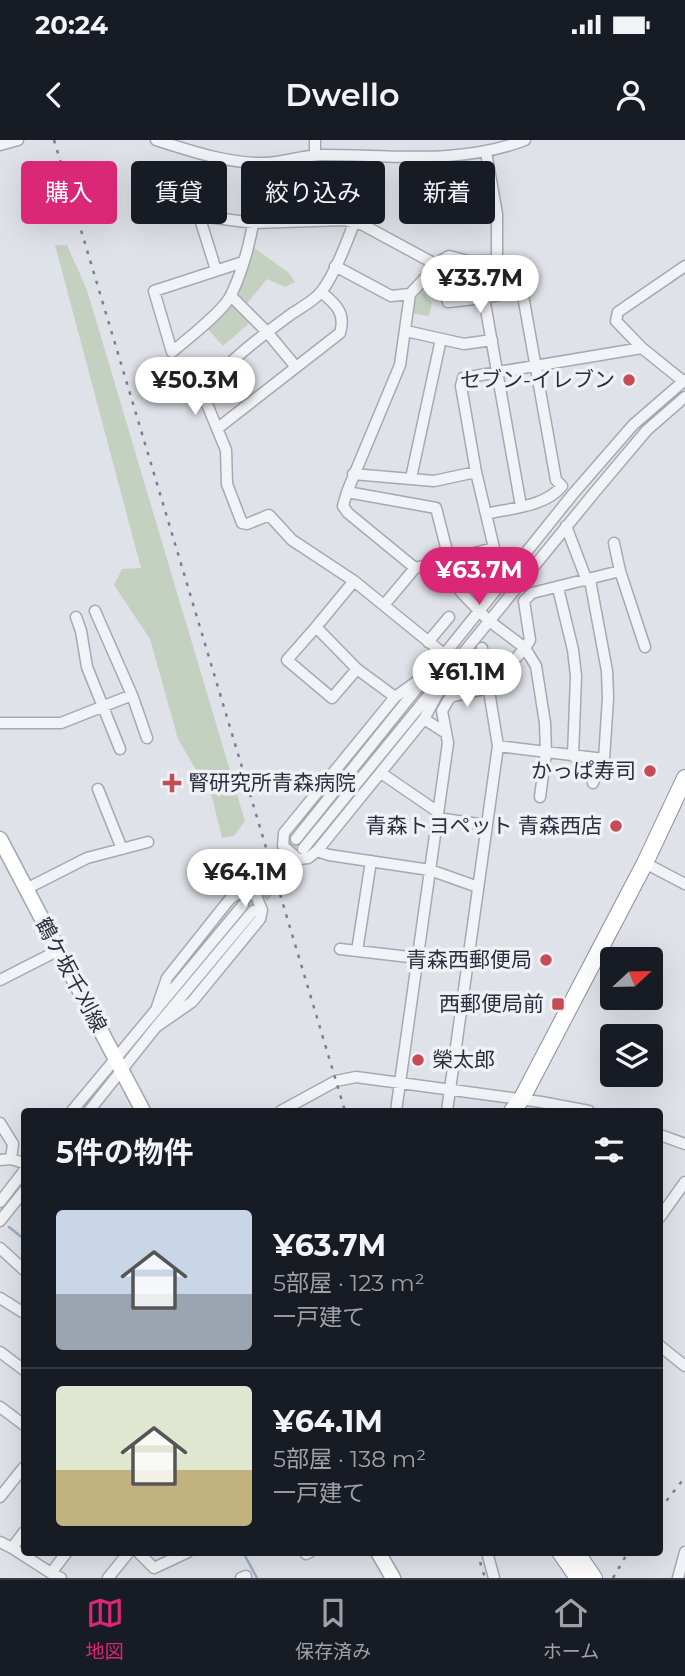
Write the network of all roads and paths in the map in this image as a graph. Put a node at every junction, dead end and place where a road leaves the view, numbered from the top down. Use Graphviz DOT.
graph roads {
  1 [pos="15,140"];
  2 [pos="156,140"];
  3 [pos="314,140"];
  4 [pos="524,140"];
  5 [pos="0,145"];
  6 [pos="486,152"];
  7 [pos="316,155"];
  8 [pos="248,161"];
  9 [pos="276,161"];
  10 [pos="241,221"];
  11 [pos="254,224"];
  12 [pos="354,224"];
  13 [pos="358,224"];
  14 [pos="243,262"];
  15 [pos="437,265"];
  16 [pos="335,266"];
  17 [pos="685,266"];
  18 [pos="216,270"];
  19 [pos="321,292"];
  20 [pos="410,294"];
  21 [pos="231,296"];
  22 [pos="484,298"];
  23 [pos="406,331"];
  24 [pos="267,332"];
  25 [pos="441,339"];
  26 [pos="492,340"];
  27 [pos="642,348"];
  28 [pos="536,366"];
  29 [pos="296,367"];
  30 [pos="497,372"];
  31 [pos="684,380"];
  32 [pos="685,397"];
  33 [pos="218,428"];
  34 [pos="476,472"];
  35 [pos="353,474"];
  36 [pos="411,478"];
  37 [pos="562,486"];
  38 [pos="347,492"];
  39 [pos="573,494"];
  40 [pos="525,505"];
  41 [pos="486,514"];
  42 [pos="533,518"];
  43 [pos="566,526"];
  44 [pos="614,543"];
  45 [pos="446,561"];
  46 [pos="415,568"];
  47 [pos="620,570"];
  48 [pos="588,580"];
  49 [pos="354,581"];
  50 [pos="558,588"];
  51 [pos="384,605"];
  52 [pos="95,611"];
  53 [pos="484,616"];
  54 [pos="76,617"];
  55 [pos="449,617"];
  56 [pos="316,626"];
  57 [pos="428,642"];
  58 [pos="645,647"];
  59 [pos="482,648"];
  60 [pos="525,648"];
  61 [pos="445,655"];
  62 [pos="452,667"];
  63 [pos="357,669"];
  64 [pos="433,670"];
  65 [pos="489,688"];
  66 [pos="132,695"];
  67 [pos="395,697"];
  68 [pos="104,706"];
  69 [pos="424,719"];
  70 [pos="0,723"];
  71 [pos="446,733"];
  72 [pos="147,738"];
  73 [pos="498,746"];
  74 [pos="120,749"];
  75 [pos="547,752"];
  76 [pos="573,756"];
  77 [pos="597,759"];
  78 [pos="381,773"];
  79 [pos="685,778"];
  80 [pos="593,783"];
  81 [pos="98,789"];
  82 [pos="540,797"];
  83 [pos="438,815"];
  84 [pos="486,825"];
  85 [pos="0,839"];
  86 [pos="148,842"];
  87 [pos="122,849"];
  88 [pos="317,851"];
  89 [pos="371,861"];
  90 [pos="645,863"];
  91 [pos="430,870"];
  92 [pos="685,884"];
  93 [pos="478,887"];
  94 [pos="26,889"];
  95 [pos="340,949"];
  96 [pos="59,950"];
  97 [pos="357,951"];
  98 [pos="418,958"];
  99 [pos="0,980"];
  100 [pos="156,1010"];
  101 [pos="156,1027"];
  102 [pos="115,1058"];
  103 [pos="121,1072"];
  104 [pos="401,1083"];
  105 [pos="450,1089"];
  106 [pos="547,1107"];
  107 [pos="74,1108"];
  108 [pos="91,1108"];
  109 [pos="141,1108"];
  110 [pos="287,1108"];
  111 [pos="397,1108"];
  112 [pos="447,1108"];
  113 [pos="518,1108"];
  114 [pos="0,1123"];
  115 [pos="663,1136"];
  116 [pos="685,1144"];
  117 [pos="6,1159"];
  118 [pos="21,1174"];
  119 [pos="685,1182"];
  120 [pos="4,1188"];
  121 [pos="0,1202"];
  122 [pos="21,1204"];
  123 [pos="663,1213"];
  124 [pos="0,1221"];
  125 [pos="0,1248"];
  126 [pos="21,1267"];
  127 [pos="0,1298"];
  128 [pos="21,1311"];
  129 [pos="663,1348"];
  130 [pos="0,1352"];
  131 [pos="685,1366"];
  132 [pos="21,1368"];
  133 [pos="0,1408"];
  134 [pos="21,1422"];
  135 [pos="21,1471"];
  136 [pos="0,1497"];
  137 [pos="21,1536"];
  138 [pos="0,1542"];
  139 [pos="12,1548"];
  140 [pos="685,1552"];
  141 [pos="21,1554"];
  142 [pos="25,1556"];
  143 [pos="65,1556"];
  144 [pos="126,1556"];
  145 [pos="142,1556"];
  146 [pos="180,1556"];
  147 [pos="380,1556"];
  148 [pos="488,1556"];
  149 [pos="563,1556"];
  150 [pos="579,1556"];
  151 [pos="56,1575"];
  152 [pos="393,1577"];
  153 [pos="108,1578"];
  154 [pos="494,1578"];
  155 [pos="578,1578"];
  156 [pos="594,1578"];
  157 [pos="678,1578"];
  1 -- 5 [label="street"];
  2 -- 8 [label="street"];
  3 -- 7 [label="street"];
  4 -- 6 [label="street"];
  6 -- 7 [label="street"];
  6 -- 15 [label="street"];
  7 -- 9 [label="street"];
  10 -- 18 [label="street"];
  11 -- 14 [label="street"];
  12 -- 16 [label="street"];
  13 -- 15 [label="street"];
  14 -- 18 [label="street"];
  14 -- 21 [label="street"];
  15 -- 20 [label="street"];
  15 -- 22 [label="street"];
  16 -- 19 [label="street"];
  16 -- 20 [label="street"];
  17 -- 27 [label="street"];
  18 -- 21 [label="street"];
  19 -- 24 [label="street"];
  19 -- 29 [label="street"];
  20 -- 23 [label="street"];
  21 -- 24 [label="street"];
  22 -- 26 [label="street"];
  22 -- 28 [label="street"];
  23 -- 25 [label="street"];
  23 -- 35 [label="street"];
  24 -- 29 [label="street"];
  24 -- 33 [label="street"];
  25 -- 26 [label="street"];
  25 -- 36 [label="street"];
  26 -- 30 [label="street"];
  27 -- 28 [label="street"];
  27 -- 31 [label="street"];
  28 -- 30 [label="street"];
  28 -- 37 [label="street"];
  29 -- 33 [label="street"];
  30 -- 34 [label="street"];
  30 -- 40 [label="street"];
  31 -- 39 [label="street"];
  32 -- 43 [label="street"];
  33 -- 49 [label="street"];
  34 -- 36 [label="street"];
  34 -- 41 [label="street"];
  35 -- 36 [label="street"];
  35 -- 38 [label="street"];
  37 -- 39 [label="street"];
  37 -- 40 [label="street"];
  38 -- 45 [label="street"];
  38 -- 46 [label="street"];
  39 -- 53 [label="street"];
  40 -- 41 [label="street"];
  40 -- 42 [label="street"];
  41 -- 45 [label="street"];
  43 -- 48 [label="street"];
  43 -- 53 [label="street"];
  44 -- 47 [label="street"];
  45 -- 46 [label="street"];
  45 -- 53 [label="street"];
  46 -- 51 [label="street"];
  47 -- 48 [label="street"];
  47 -- 58 [label="street"];
  48 -- 50 [label="street"];
  48 -- 77 [label="street"];
  49 -- 51 [label="street"];
  49 -- 56 [label="street"];
  50 -- 60 [label="street"];
  50 -- 76 [label="street"];
  51 -- 57 [label="street"];
  52 -- 66 [label="street"];
  53 -- 60 [label="street"];
  53 -- 61 [label="street"];
  53 -- 62 [label="street"];
  54 -- 68 [label="street"];
  55 -- 57 [label="street"];
  56 -- 63 [label="street"];
  56 -- 63 [label="street"];
  57 -- 61 [label="street"];
  59 -- 65 [label="street"];
  60 -- 65 [label="street"];
  60 -- 75 [label="street"];
  61 -- 64 [label="street"];
  62 -- 64 [label="street"];
  62 -- 69 [label="street"];
  63 -- 67 [label="street"];
  64 -- 67 [label="street"];
  65 -- 71 [label="street"];
  65 -- 73 [label="street"];
  66 -- 68 [label="street"];
  66 -- 72 [label="street"];
  67 -- 88 [label="street"];
  68 -- 70 [label="street"];
  68 -- 74 [label="street"];
  69 -- 71 [label="street"];
  69 -- 78 [label="street"];
  71 -- 83 [label="street"];
  73 -- 75 [label="street"];
  73 -- 84 [label="street"];
  75 -- 76 [label="street"];
  75 -- 82 [label="street"];
  76 -- 77 [label="street"];
  77 -- 80 [label="street"];
  78 -- 83 [label="street"];
  78 -- 88 [label="street"];
  79 -- 90 [label="highway"];
  81 -- 87 [label="street"];
  83 -- 84 [label="street"];
  83 -- 91 [label="street"];
  84 -- 93 [label="street"];
  85 -- 94 [label="main road, 鶴ケ坂千刈線"];
  86 -- 87 [label="street"];
  87 -- 94 [label="street"];
  88 -- 89 [label="street"];
  89 -- 91 [label="street"];
  89 -- 97 [label="street"];
  90 -- 92 [label="street"];
  90 -- 113 [label="highway"];
  91 -- 93 [label="street"];
  91 -- 98 [label="street"];
  93 -- 105 [label="street"];
  94 -- 96 [label="main road, 鶴ケ坂千刈線"];
  95 -- 97 [label="street"];
  96 -- 99 [label="street"];
  96 -- 102 [label="main road, 鶴ケ坂千刈線"];
  97 -- 98 [label="street"];
  98 -- 104 [label="street"];
  100 -- 101 [label="street"];
  100 -- 101 [label="street"];
  100 -- 102 [label="street"];
  101 -- 103 [label="street"];
  102 -- 103 [label="main road, 鶴ケ坂千刈線"];
  102 -- 107 [label="street"];
  103 -- 108 [label="street"];
  103 -- 109 [label="main road, 鶴ケ坂千刈線"];
  104 -- 105 [label="street"];
  104 -- 110 [label="street"];
  104 -- 111 [label="street"];
  105 -- 112 [label="street"];
  105 -- 113 [label="street"];
  106 -- 113 [label="street"];
  114 -- 117 [label="street"];
  115 -- 116 [label="street"];
  118 -- 120 [label="street"];
  119 -- 123 [label="street"];
  120 -- 121 [label="street"];
  122 -- 124 [label="street"];
  125 -- 126 [label="street"];
  127 -- 128 [label="street"];
  129 -- 131 [label="street"];
  130 -- 132 [label="street"];
  133 -- 134 [label="street"];
  135 -- 136 [label="street"];
  137 -- 139 [label="street"];
  138 -- 139 [label="street"];
  139 -- 141 [label="street"];
  140 -- 157 [label="street"];
  142 -- 151 [label="street"];
  143 -- 151 [label="street"];
  144 -- 153 [label="street"];
  145 -- 146 [label="street"];
  147 -- 152 [label="main road"];
  148 -- 154 [label="street"];
  149 -- 155 [label="highway"];
  150 -- 156 [label="highway"];
}
